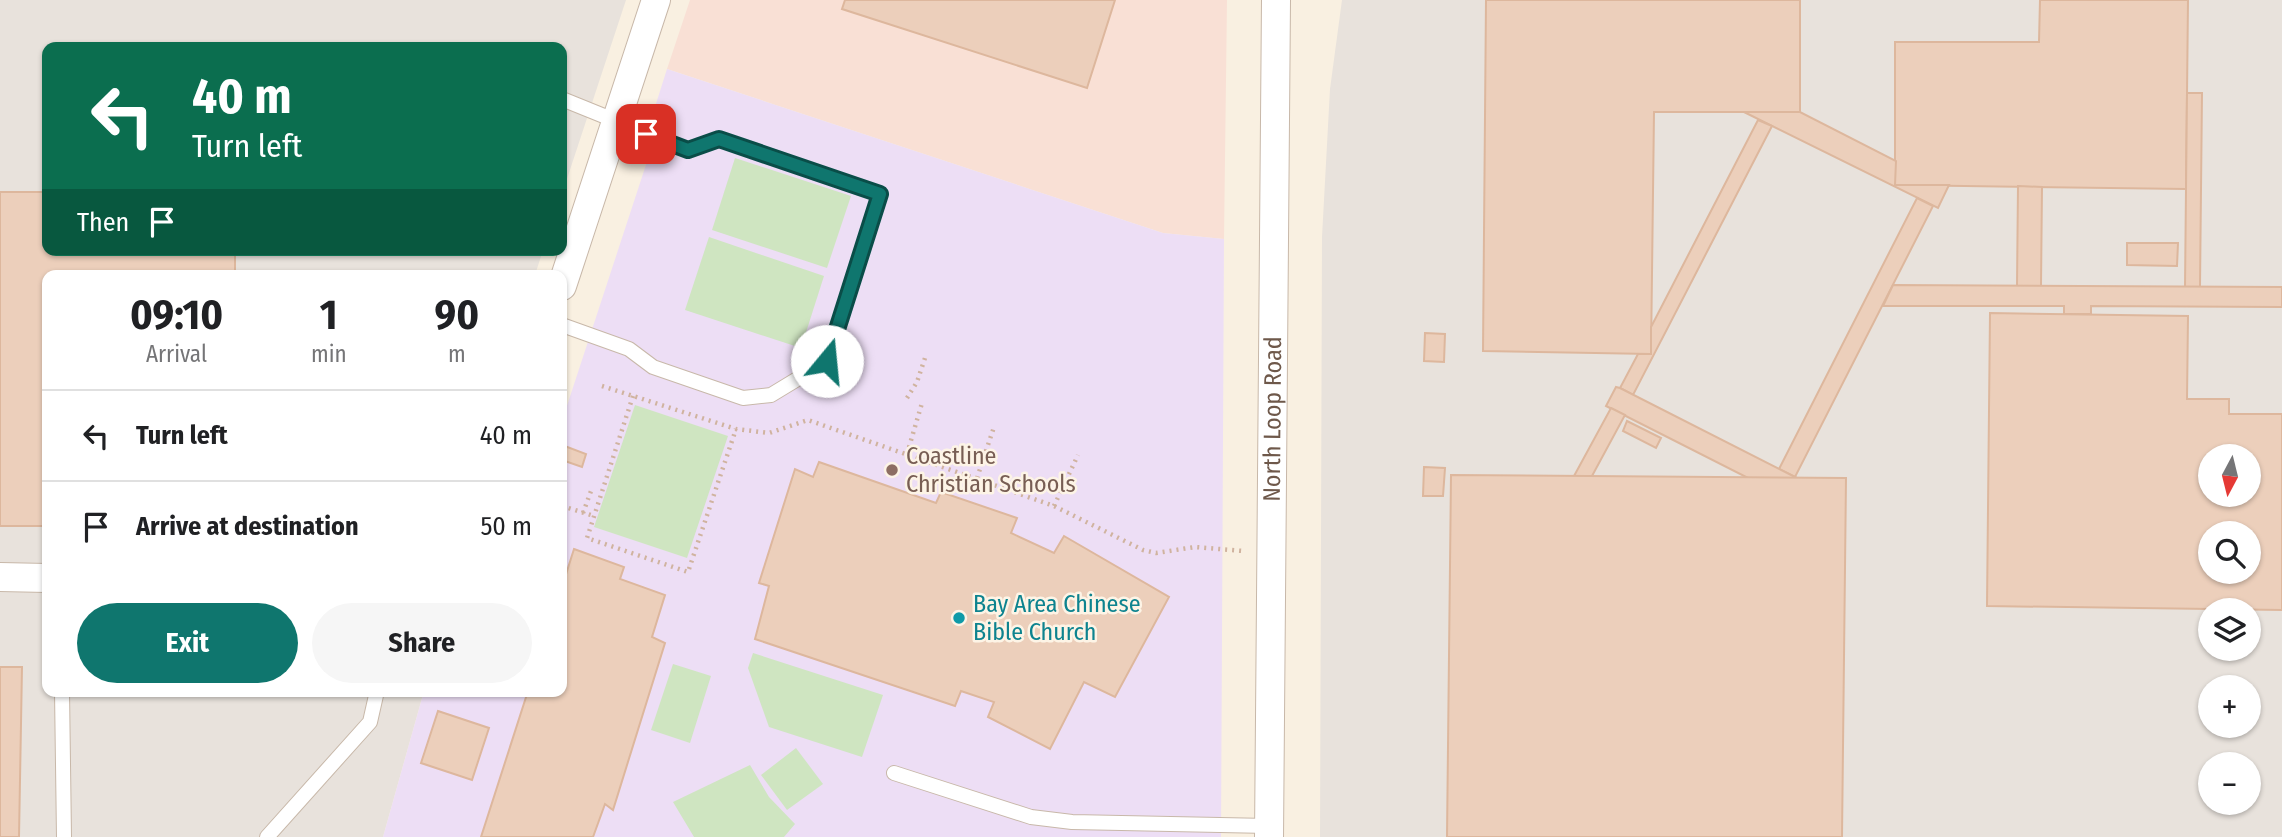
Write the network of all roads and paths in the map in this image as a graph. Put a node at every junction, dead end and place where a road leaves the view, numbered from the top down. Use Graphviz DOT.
graph roads {
  1 [pos="656,0"];
  2 [pos="1276,0"];
  3 [pos="567,101"];
  4 [pos="617,121"];
  5 [pos="567,271"];
  6 [pos="567,328"];
  7 [pos="925,358"];
  8 [pos="602,386"];
  9 [pos="633,396"];
  10 [pos="907,398"];
  11 [pos="922,404"];
  12 [pos="993,427"];
  13 [pos="736,429"];
  14 [pos="906,454"];
  15 [pos="1078,455"];
  16 [pos="977,478"];
  17 [pos="590,491"];
  18 [pos="1054,506"];
  19 [pos="567,508"];
  20 [pos="583,513"];
  21 [pos="594,516"];
  22 [pos="1271,554"];
  23 [pos="0,577"];
  24 [pos="42,578"];
  25 [pos="62,697"];
  26 [pos="376,697"];
  27 [pos="894,773"];
  28 [pos="1269,832"];
  29 [pos="64,837"];
  30 [pos="267,837"];
  1 -- 4 [label="street"];
  2 -- 22 [label="street, North Loop Road"];
  3 -- 4 [label="lane"];
  4 -- 5 [label="street"];
  4 -- 6 [label="lane"];
  7 -- 10 [label="path"];
  8 -- 9 [label="path"];
  9 -- 13 [label="path"];
  9 -- 21 [label="path"];
  11 -- 14 [label="path"];
  12 -- 16 [label="path"];
  13 -- 14 [label="path"];
  13 -- 21 [label="path"];
  14 -- 16 [label="path"];
  15 -- 18 [label="path"];
  16 -- 18 [label="path"];
  17 -- 20 [label="path"];
  18 -- 22 [label="path"];
  19 -- 20 [label="path"];
  20 -- 21 [label="path"];
  22 -- 28 [label="street, North Loop Road"];
  23 -- 24 [label="street"];
  25 -- 29 [label="lane"];
  26 -- 30 [label="lane"];
  27 -- 28 [label="lane"];
}
